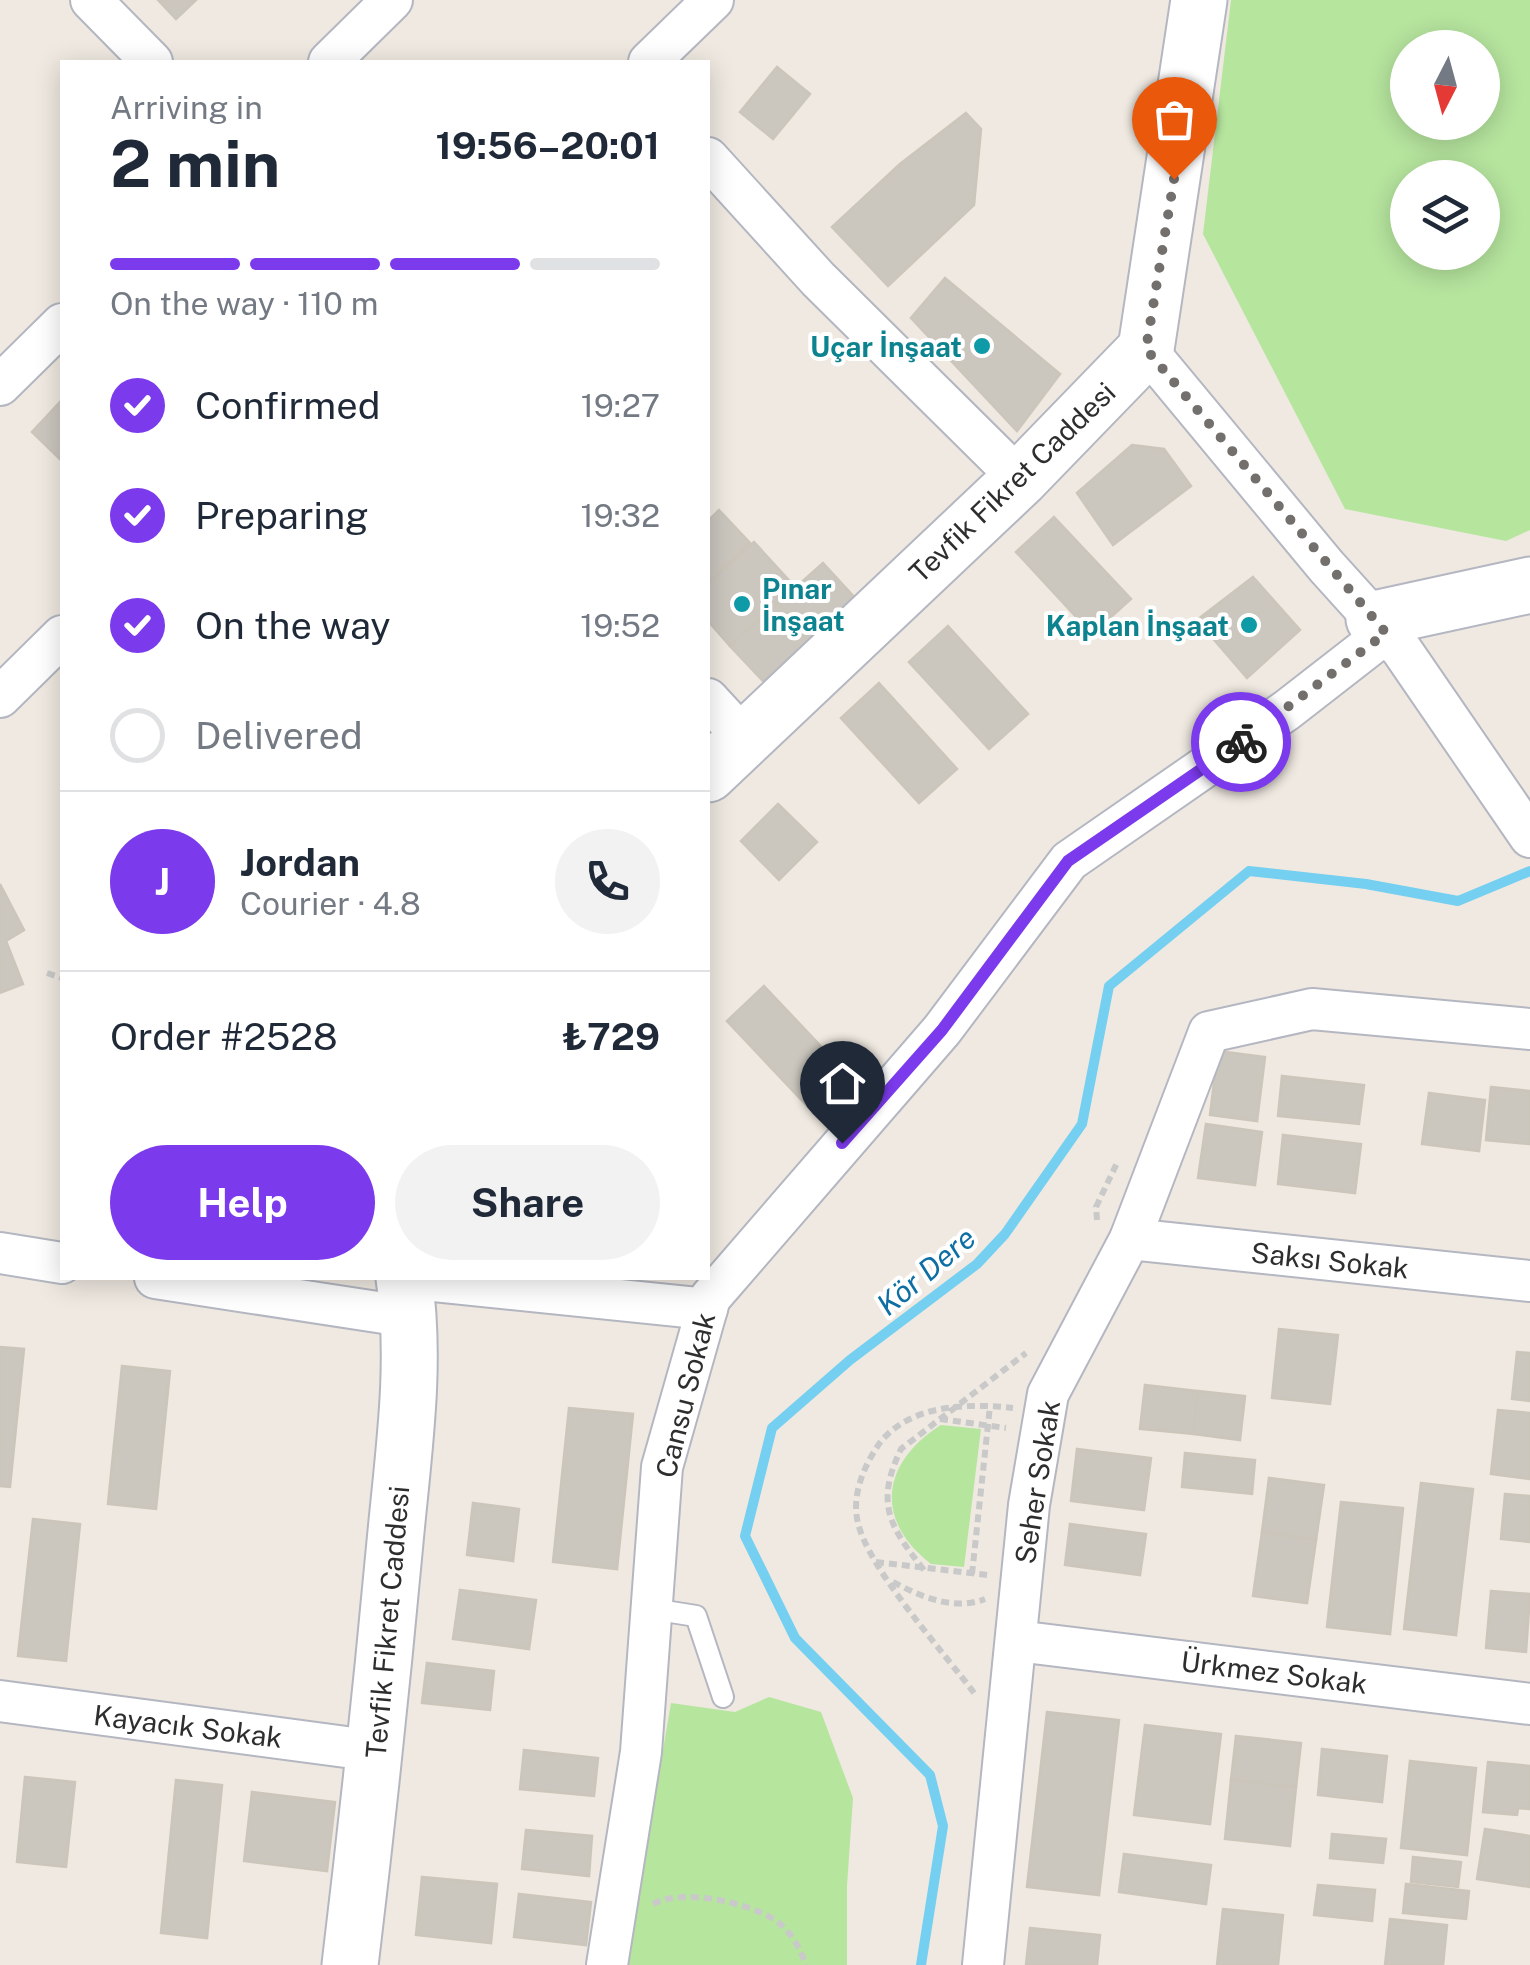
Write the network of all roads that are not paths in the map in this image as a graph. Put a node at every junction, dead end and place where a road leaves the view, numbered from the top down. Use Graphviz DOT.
graph roads {
  1 [pos="90,0"];
  2 [pos="392,0"];
  3 [pos="713,0"];
  4 [pos="1199,0"];
  5 [pos="150,60"];
  6 [pos="331,60"];
  7 [pos="651,60"];
  8 [pos="710,160"];
  9 [pos="60,326"];
  10 [pos="1146,349"];
  11 [pos="0,385"];
  12 [pos="1020,479"];
  13 [pos="1530,585"];
  14 [pos="1496,615"];
  15 [pos="1387,634"];
  16 [pos="60,638"];
  17 [pos="0,697"];
  18 [pos="710,705"];
  19 [pos="726,756"];
  20 [pos="1530,837"];
  21 [pos="1530,1029"];
  22 [pos="1130,1238"];
  23 [pos="0,1254"];
  24 [pos="60,1263"];
  25 [pos="194,1280"];
  26 [pos="1530,1281"];
  27 [pos="406,1291"];
  28 [pos="707,1309"];
  29 [pos="652,1610"];
  30 [pos="1018,1641"];
  31 [pos="722,1698"];
  32 [pos="0,1702"];
  33 [pos="1530,1704"];
  34 [pos="376,1751"];
  35 [pos="350,1965"];
  36 [pos="607,1965"];
  37 [pos="983,1965"];
  1 -- 5 [label="street"];
  2 -- 6 [label="street"];
  3 -- 7 [label="street"];
  4 -- 10 [label="street"];
  8 -- 12 [label="street"];
  9 -- 11 [label="street"];
  10 -- 12 [label="street, Tevfik Fikret Caddesi"];
  10 -- 15 [label="street"];
  12 -- 19 [label="street, Tevfik Fikret Caddesi"];
  13 -- 14 [label="street"];
  14 -- 15 [label="street"];
  15 -- 20 [label="street"];
  15 -- 28 [label="street, Cansu Sokak"];
  16 -- 17 [label="street"];
  18 -- 19 [label="street"];
  21 -- 22 [label="street, Seher Sokak"];
  22 -- 26 [label="street, Saksı Sokak"];
  22 -- 30 [label="street, Seher Sokak"];
  23 -- 24 [label="street"];
  25 -- 27 [label="street"];
  27 -- 28 [label="street"];
  27 -- 34 [label="street, Tevfik Fikret Caddesi"];
  28 -- 29 [label="street, Cansu Sokak"];
  29 -- 31 [label="lane"];
  29 -- 36 [label="street, Cansu Sokak"];
  30 -- 33 [label="street, Ürkmez Sokak"];
  30 -- 37 [label="street, Seher Sokak"];
  32 -- 34 [label="street, Kayacık Sokak"];
  34 -- 35 [label="street, Tevfik Fikret Caddesi"];
}
